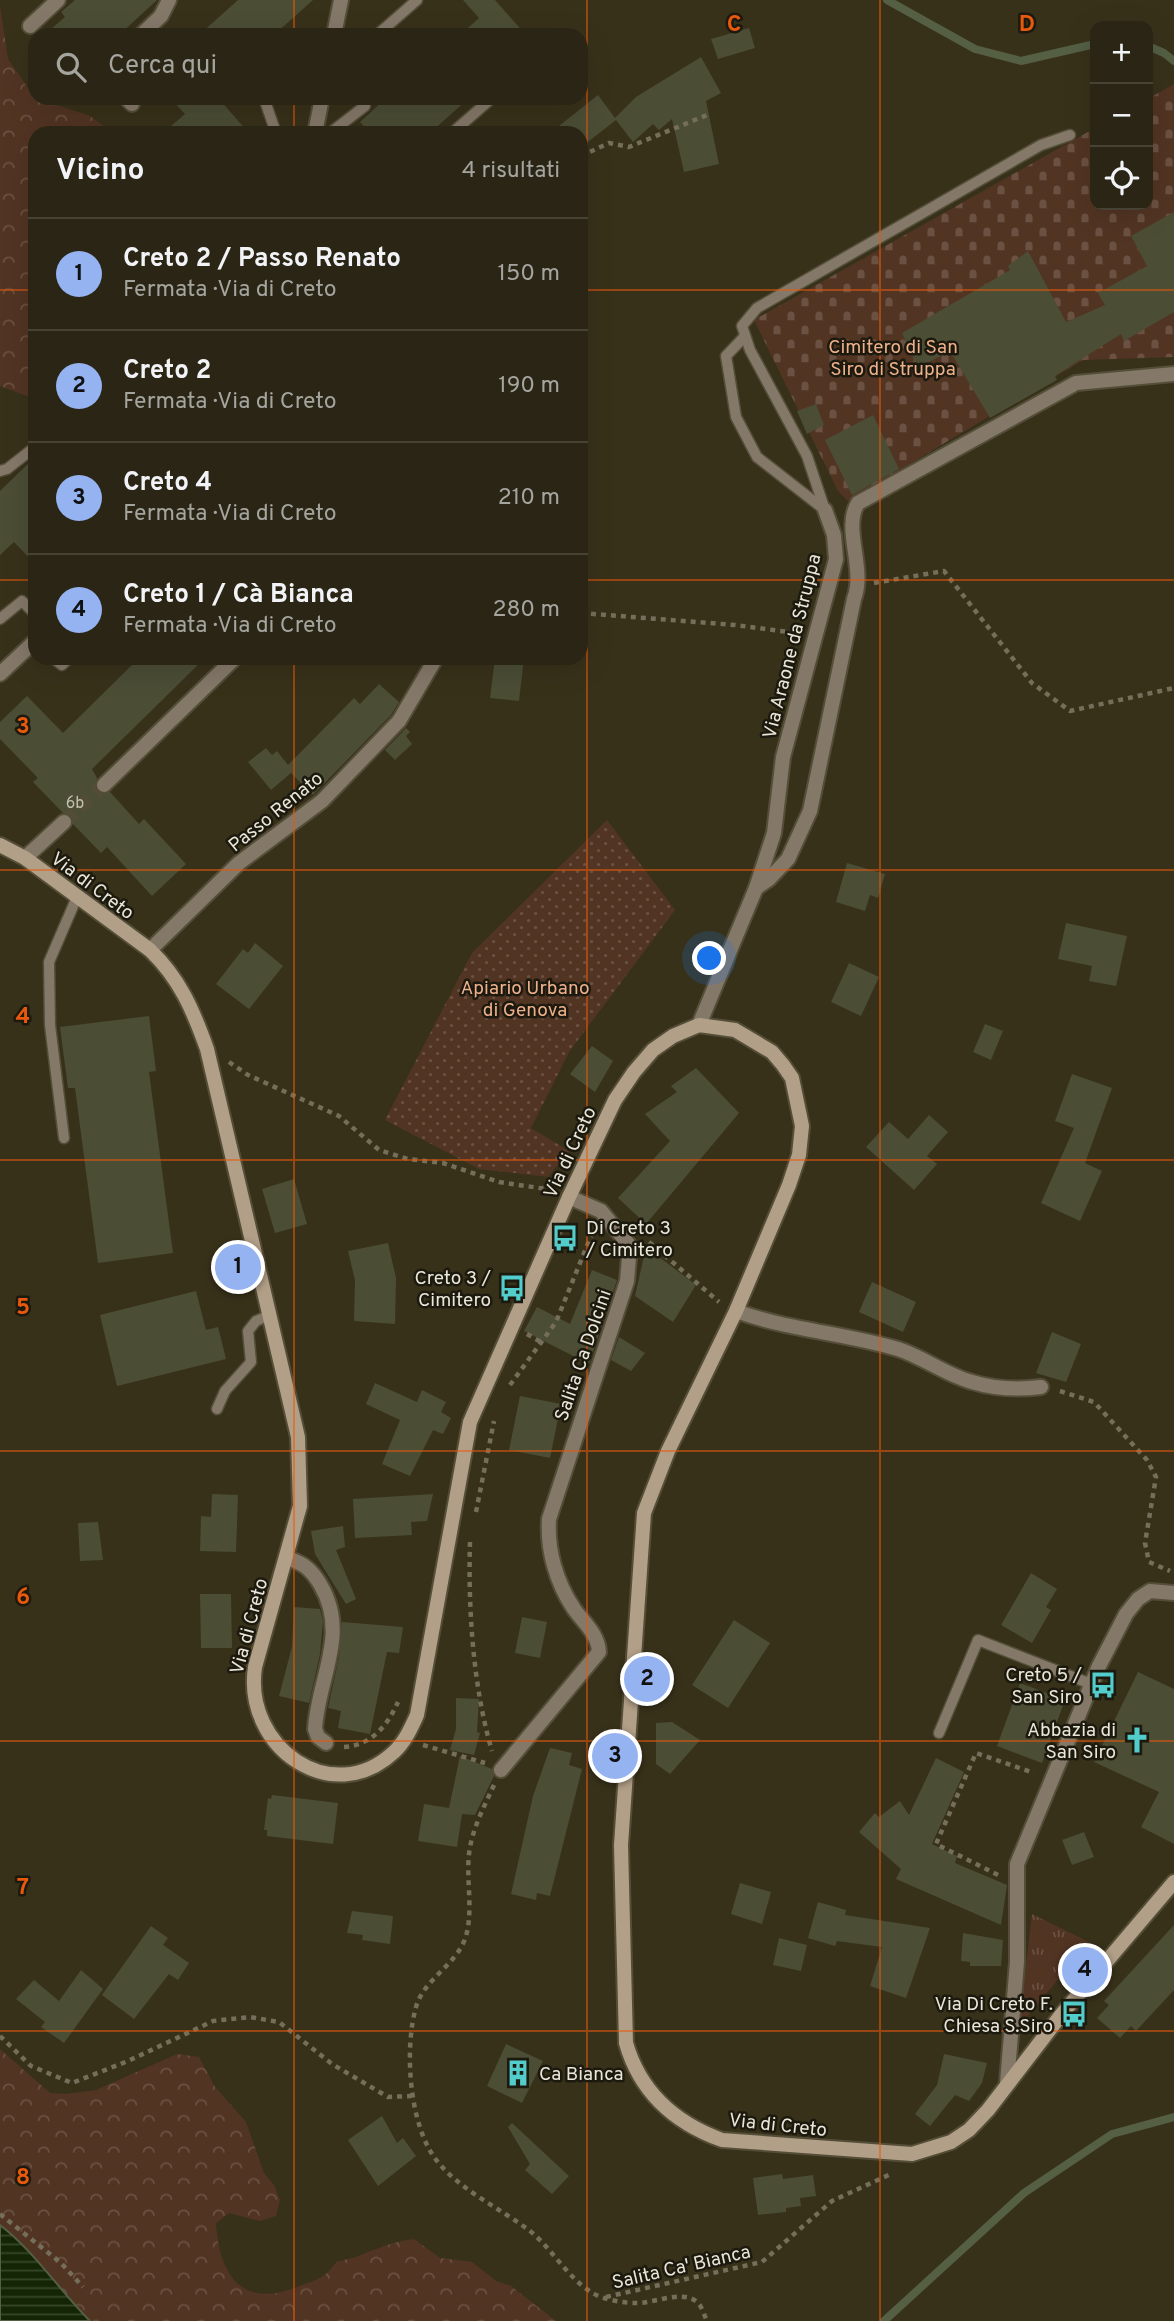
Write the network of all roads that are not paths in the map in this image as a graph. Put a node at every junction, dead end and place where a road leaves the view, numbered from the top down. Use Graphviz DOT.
graph roads {
  1 [pos="58,0"];
  2 [pos="169,0"];
  3 [pos="341,0"];
  4 [pos="417,0"];
  5 [pos="30,26"];
  6 [pos="148,28"];
  7 [pos="335,28"];
  8 [pos="385,28"];
  9 [pos="266,105"];
  10 [pos="321,105"];
  11 [pos="484,105"];
  12 [pos="365,106"];
  13 [pos="274,126"];
  14 [pos="316,126"];
  15 [pos="339,126"];
  16 [pos="460,126"];
  17 [pos="1070,135"];
  18 [pos="746,336"];
  19 [pos="1174,374"];
  20 [pos="28,452"];
  21 [pos="0,471"];
  22 [pos="825,510"];
  23 [pos="28,607"];
  24 [pos="0,619"];
  25 [pos="28,648"];
  26 [pos="228,665"];
  27 [pos="432,665"];
  28 [pos="0,674"];
  29 [pos="104,785"];
  30 [pos="64,821"];
  31 [pos="0,845"];
  32 [pos="25,858"];
  33 [pos="756,888"];
  34 [pos="77,897"];
  35 [pos="150,950"];
  36 [pos="698,1026"];
  37 [pos="64,1138"];
  38 [pos="569,1197"];
  39 [pos="736,1311"];
  40 [pos="270,1315"];
  41 [pos="1041,1387"];
  42 [pos="217,1409"];
  43 [pos="287,1558"];
  44 [pos="1174,1593"];
  45 [pos="1091,1684"];
  46 [pos="939,1733"];
  47 [pos="326,1743"];
  48 [pos="501,1770"];
  49 [pos="1174,1882"];
  50 [pos="1007,2083"];
  1 -- 5 [label="street"];
  2 -- 6 [label="street"];
  3 -- 7 [label="street"];
  4 -- 8 [label="lane"];
  9 -- 13 [label="lane"];
  10 -- 14 [label="street"];
  11 -- 16 [label="lane"];
  12 -- 15 [label="lane"];
  17 -- 18 [label="lane"];
  18 -- 22 [label="lane, Via Araone da Struppa"];
  18 -- 22 [label="lane"];
  19 -- 33 [label="street"];
  20 -- 21 [label="lane"];
  22 -- 33 [label="street, Via Araone da Struppa"];
  23 -- 24 [label="lane"];
  25 -- 28 [label="street"];
  26 -- 29 [label="street"];
  27 -- 35 [label="street, Passo Renato"];
  30 -- 32 [label="street, Via di Creto"];
  31 -- 32 [label="main road, Via di Creto"];
  32 -- 34 [label="main road, Via di Creto"];
  33 -- 36 [label="street, Via Araone da Struppa"];
  34 -- 35 [label="main road, Via di Creto"];
  34 -- 37 [label="lane"];
  35 -- 40 [label="main road, Via di Creto"];
  36 -- 38 [label="main road, Via di Creto"];
  36 -- 39 [label="main road, Via di Creto"];
  38 -- 43 [label="main road, Via di Creto"];
  38 -- 48 [label="street, Salita Ca Dolcini"];
  39 -- 41 [label="street"];
  39 -- 50 [label="main road, Via di Creto"];
  40 -- 42 [label="lane"];
  40 -- 43 [label="main road, Via di Creto"];
  43 -- 47 [label="street"];
  44 -- 45 [label="street"];
  45 -- 46 [label="lane"];
  45 -- 50 [label="street"];
  49 -- 50 [label="main road, Via di Creto"];
}
